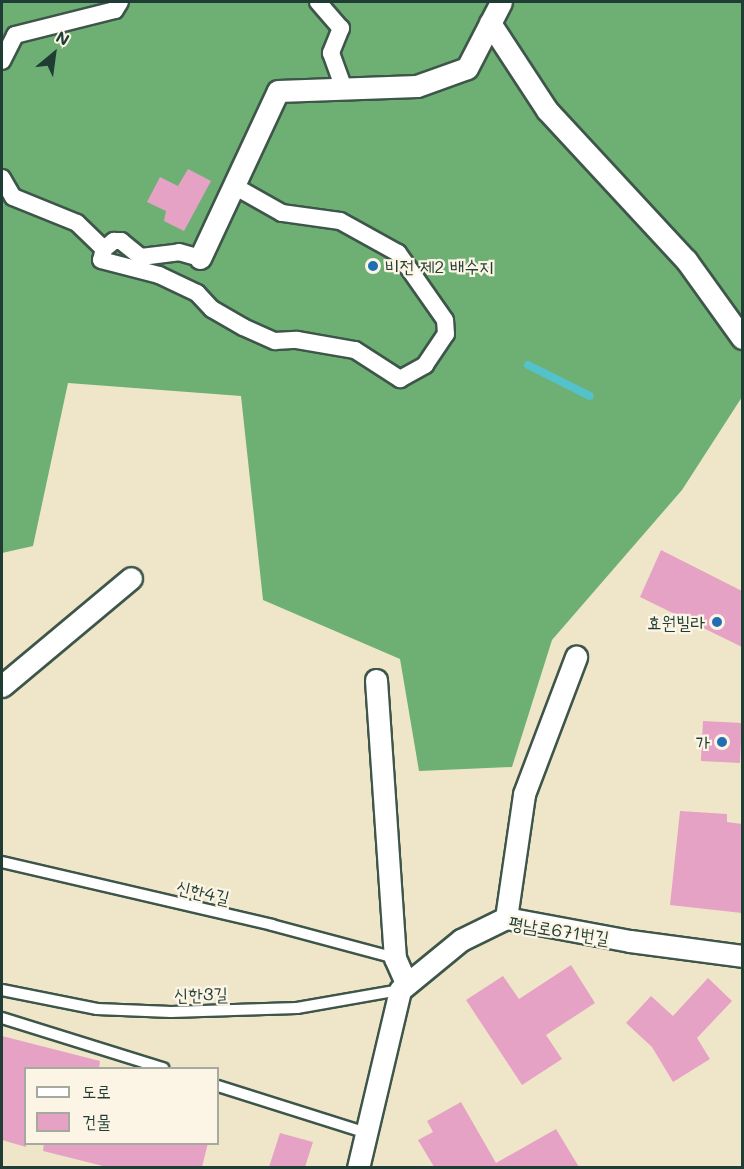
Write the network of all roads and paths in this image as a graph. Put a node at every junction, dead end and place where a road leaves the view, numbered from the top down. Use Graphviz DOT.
graph roads {
  1 [pos="120,2"];
  2 [pos="318,2"];
  3 [pos="501,2"];
  4 [pos="490,23"];
  5 [pos="2,61"];
  6 [pos="344,89"];
  7 [pos="2,178"];
  8 [pos="234,186"];
  9 [pos="104,249"];
  10 [pos="200,258"];
  11 [pos="742,338"];
  12 [pos="131,578"];
  13 [pos="576,657"];
  14 [pos="376,680"];
  15 [pos="2,686"];
  16 [pos="2,862"];
  17 [pos="506,918"];
  18 [pos="742,956"];
  19 [pos="395,958"];
  20 [pos="403,986"];
  21 [pos="2,990"];
  22 [pos="2,1018"];
  23 [pos="160,1067"];
  24 [pos="219,1086"];
  25 [pos="367,1133"];
  26 [pos="358,1167"];
  1 -- 5 [label="street"];
  2 -- 6 [label="street"];
  3 -- 4 [label="street"];
  4 -- 6 [label="street"];
  4 -- 11 [label="street"];
  6 -- 8 [label="street"];
  7 -- 9 [label="street"];
  8 -- 9 [label="street"];
  8 -- 10 [label="street"];
  9 -- 10 [label="street"];
  12 -- 15 [label="street"];
  13 -- 17 [label="street"];
  14 -- 19 [label="street"];
  16 -- 19 [label="lane, 신한4길"];
  17 -- 18 [label="street, 평남로671번길"];
  17 -- 20 [label="street, 평남로671번길"];
  19 -- 20 [label="street"];
  20 -- 21 [label="lane, 신한3길"];
  20 -- 25 [label="street"];
  22 -- 23 [label="lane"];
  24 -- 25 [label="lane"];
  25 -- 26 [label="street"];
}
